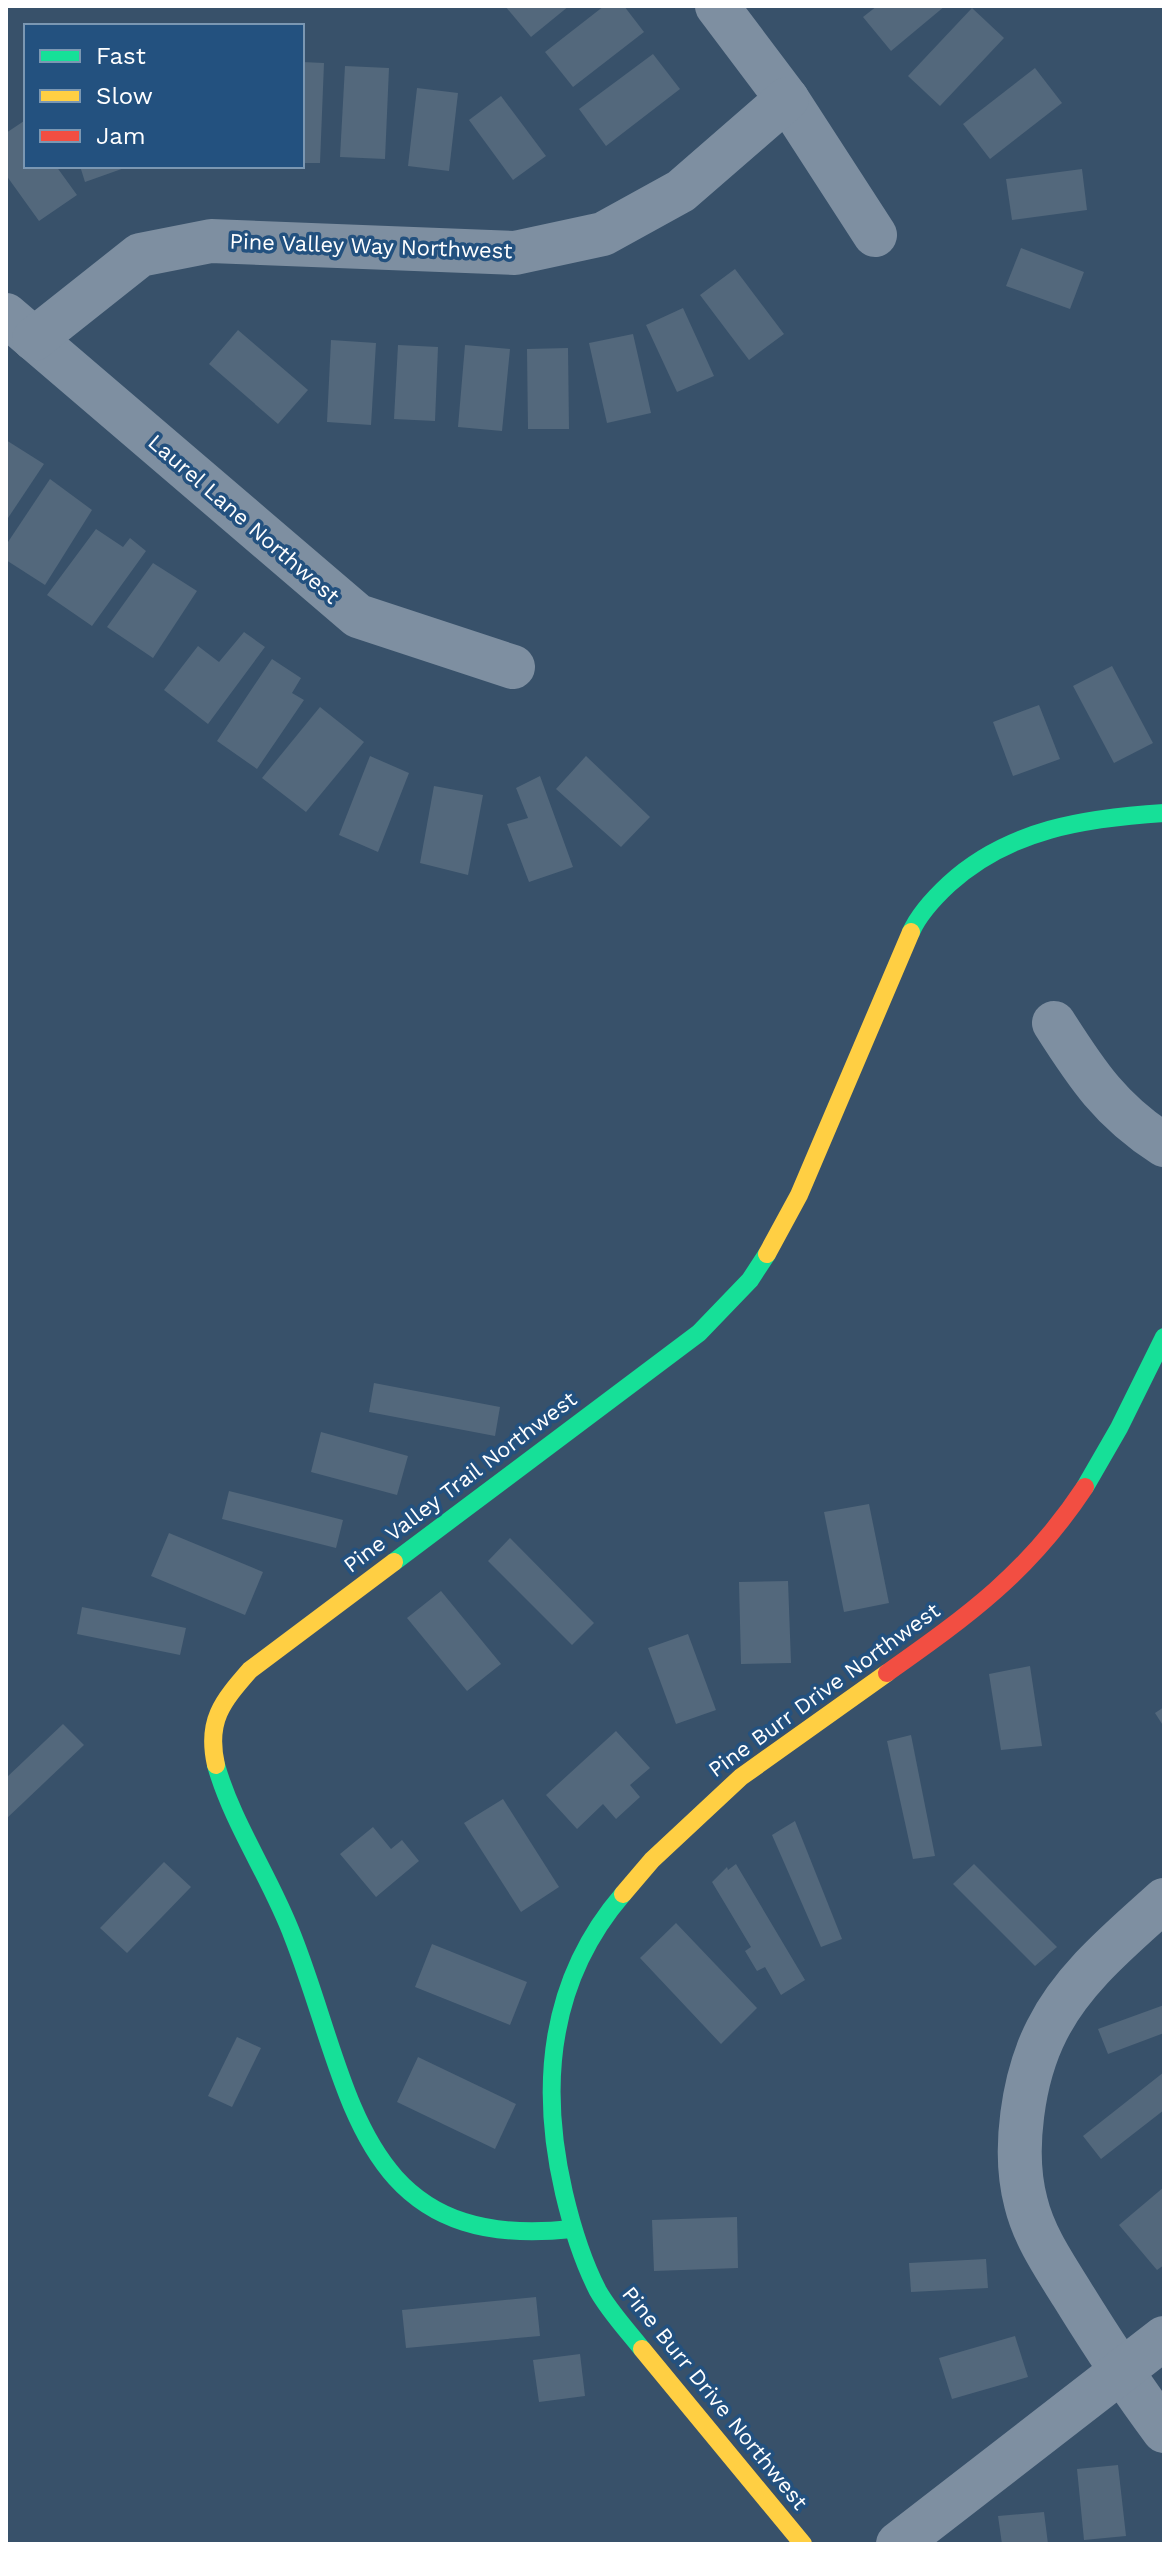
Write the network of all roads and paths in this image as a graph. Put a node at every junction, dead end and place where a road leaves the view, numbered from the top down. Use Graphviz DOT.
graph roads {
  1 [pos="717,6"];
  2 [pos="787,99"];
  3 [pos="875,235"];
  4 [pos="20,327"];
  5 [pos="513,667"];
  6 [pos="1164,813"];
  7 [pos="1054,1023"];
  8 [pos="1164,1145"];
  9 [pos="1164,1337"];
  10 [pos="1164,1900"];
  11 [pos="572,2229"];
  12 [pos="1164,2338"];
  13 [pos="1121,2370"];
  14 [pos="1164,2431"];
  15 [pos="803,2544"];
  16 [pos="898,2544"];
  1 -- 2 [label="street"];
  2 -- 3 [label="street"];
  2 -- 4 [label="street, Pine Valley Way Northwest"];
  4 -- 5 [label="street, Laurel Lane Northwest"];
  6 -- 11 [label="street, Pine Valley Trail Northwest"];
  7 -- 8 [label="street"];
  9 -- 11 [label="street, Pine Burr Drive Northwest"];
  10 -- 13 [label="street"];
  11 -- 15 [label="street, Pine Burr Drive Northwest"];
  12 -- 13 [label="street"];
  13 -- 14 [label="street"];
  13 -- 16 [label="street"];
}
